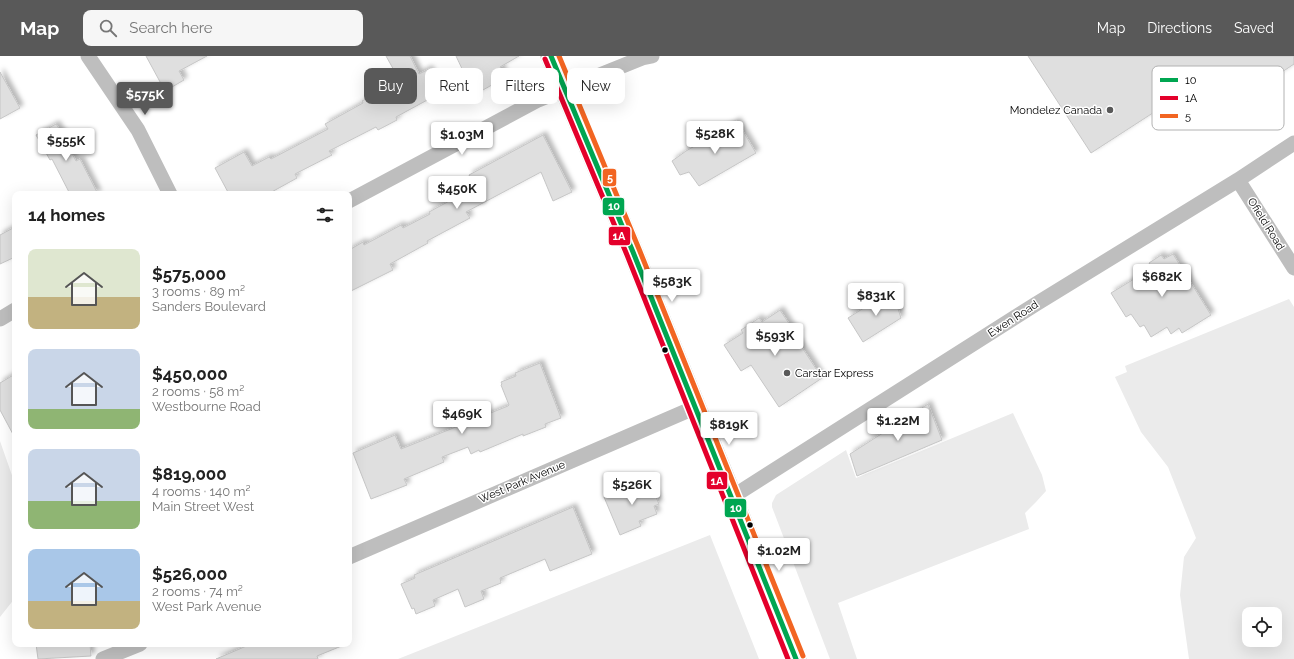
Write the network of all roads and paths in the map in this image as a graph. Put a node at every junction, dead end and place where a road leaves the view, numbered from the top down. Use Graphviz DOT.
graph roads {
  1 [pos="88,56"];
  2 [pos="551,56"];
  3 [pos="652,56"];
  4 [pos="565,89"];
  5 [pos="1294,143"];
  6 [pos="1238,180"];
  7 [pos="168,191"];
  8 [pos="352,199"];
  9 [pos="1294,268"];
  10 [pos="12,312"];
  11 [pos="0,319"];
  12 [pos="696,407"];
  13 [pos="732,497"];
  14 [pos="352,556"];
  15 [pos="133,647"];
  16 [pos="103,659"];
  17 [pos="796,659"];
  1 -- 7 [label="street"];
  2 -- 4 [label="main road"];
  3 -- 4 [label="street"];
  4 -- 8 [label="street"];
  4 -- 12 [label="main road"];
  5 -- 6 [label="street, Ewen Road"];
  6 -- 9 [label="street, Ofield Road"];
  6 -- 13 [label="street, Ewen Road"];
  10 -- 11 [label="street"];
  12 -- 13 [label="main road"];
  12 -- 14 [label="street, West Park Avenue"];
  13 -- 17 [label="main road"];
  15 -- 16 [label="street"];
}
